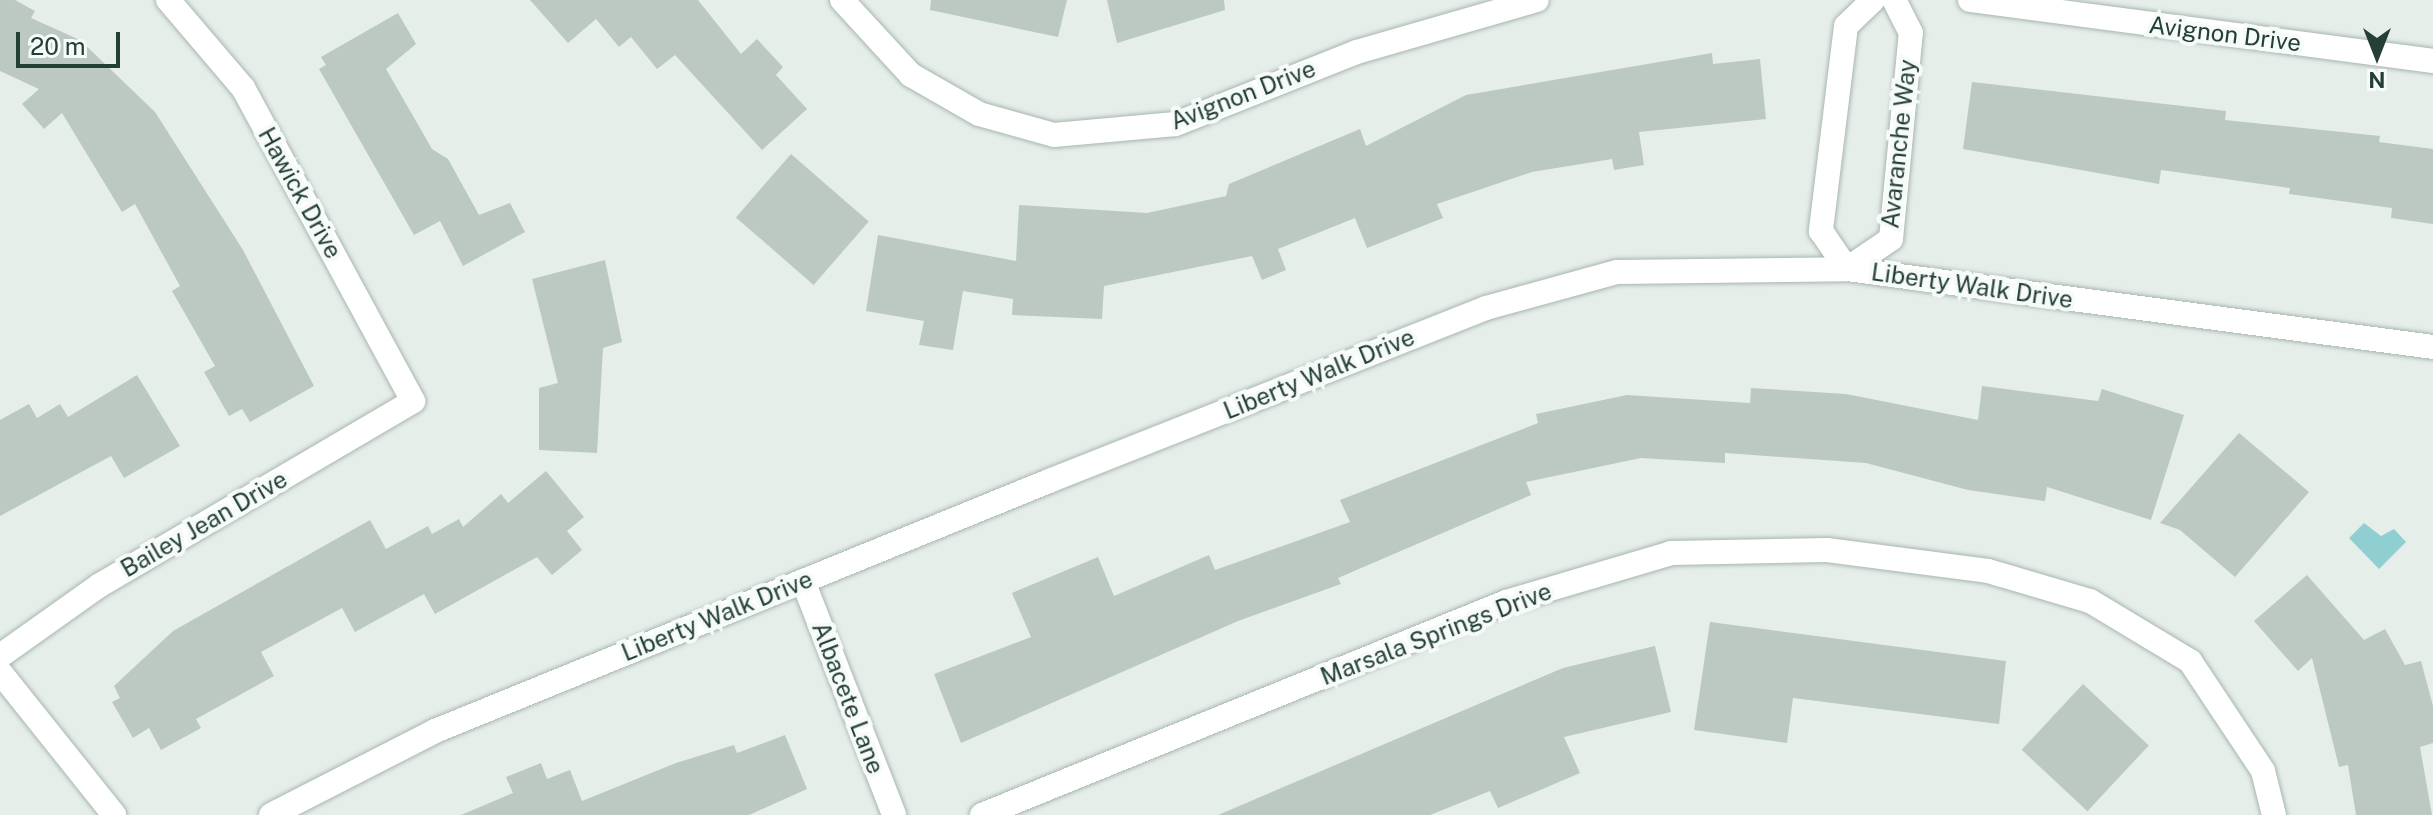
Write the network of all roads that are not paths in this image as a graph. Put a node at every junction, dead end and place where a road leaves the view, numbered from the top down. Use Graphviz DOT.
graph roads {
  1 [pos="168,0"];
  2 [pos="842,0"];
  3 [pos="1537,0"];
  4 [pos="1873,0"];
  5 [pos="1894,0"];
  6 [pos="1970,0"];
  7 [pos="2433,61"];
  8 [pos="1847,269"];
  9 [pos="2433,347"];
  10 [pos="413,401"];
  11 [pos="803,581"];
  12 [pos="0,656"];
  13 [pos="0,672"];
  14 [pos="114,815"];
  15 [pos="271,815"];
  16 [pos="894,815"];
  17 [pos="982,815"];
  18 [pos="2274,815"];
  1 -- 10 [label="street, Hawick Drive"];
  2 -- 3 [label="street, Avignon Drive"];
  4 -- 8 [label="street"];
  5 -- 8 [label="street, Avaranche Way"];
  6 -- 7 [label="street, Avignon Drive"];
  8 -- 9 [label="street, Liberty Walk Drive"];
  8 -- 11 [label="street, Liberty Walk Drive"];
  10 -- 12 [label="street, Bailey Jean Drive"];
  11 -- 15 [label="street, Liberty Walk Drive"];
  11 -- 16 [label="street, Albacete Lane"];
  13 -- 14 [label="street"];
  17 -- 18 [label="street, Marsala Springs Drive"];
}
